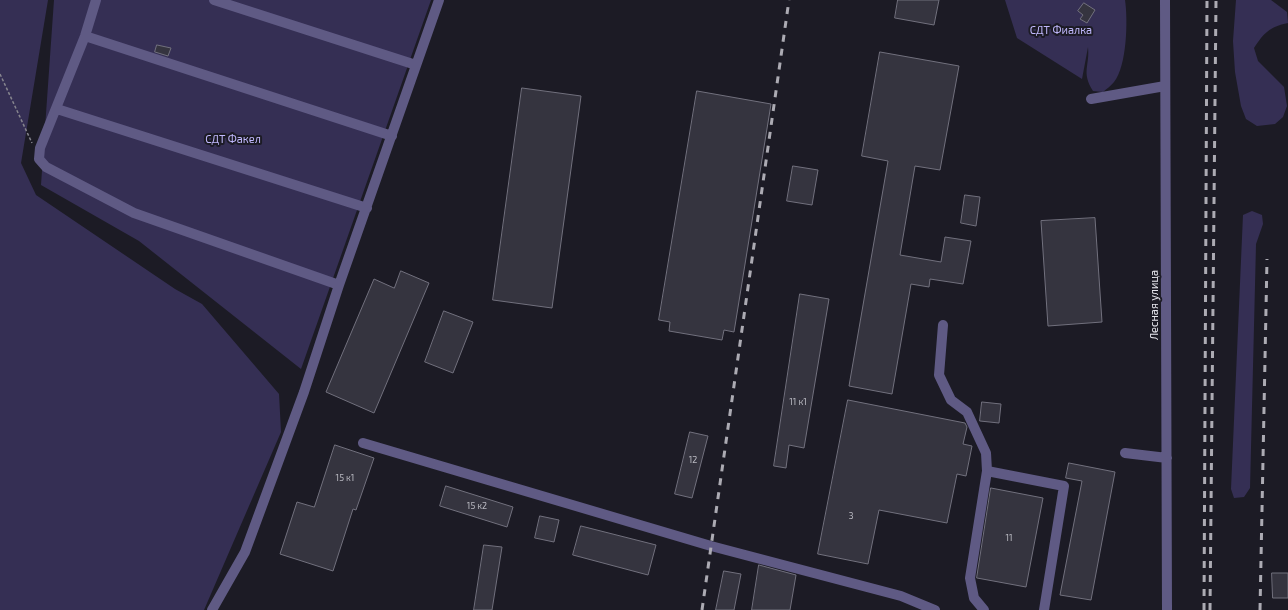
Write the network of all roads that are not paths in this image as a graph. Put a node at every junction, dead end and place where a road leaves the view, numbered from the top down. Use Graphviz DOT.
graph roads {
  1 [pos="96,0"];
  2 [pos="214,0"];
  3 [pos="439,0"];
  4 [pos="1165,0"];
  5 [pos="85,36"];
  6 [pos="416,65"];
  7 [pos="1165,86"];
  8 [pos="1091,99"];
  9 [pos="56,109"];
  10 [pos="392,136"];
  11 [pos="367,208"];
  12 [pos="339,285"];
  13 [pos="942,325"];
  14 [pos="363,443"];
  15 [pos="1125,453"];
  16 [pos="1167,458"];
  17 [pos="987,471"];
  18 [pos="212,610"];
  19 [pos="935,610"];
  20 [pos="984,610"];
  21 [pos="1044,610"];
  22 [pos="1167,610"];
  1 -- 5 [label="street"];
  2 -- 6 [label="street"];
  3 -- 6 [label="street"];
  4 -- 7 [label="street, Лесная улица"];
  5 -- 9 [label="street"];
  5 -- 10 [label="street"];
  6 -- 10 [label="street"];
  7 -- 8 [label="street"];
  7 -- 16 [label="street, Лесная улица"];
  9 -- 11 [label="street"];
  9 -- 12 [label="street"];
  10 -- 11 [label="street"];
  11 -- 12 [label="street"];
  12 -- 18 [label="street"];
  13 -- 17 [label="street"];
  14 -- 19 [label="street"];
  15 -- 16 [label="street"];
  16 -- 22 [label="street, Лесная улица"];
  17 -- 20 [label="street"];
  17 -- 21 [label="street"];
}
